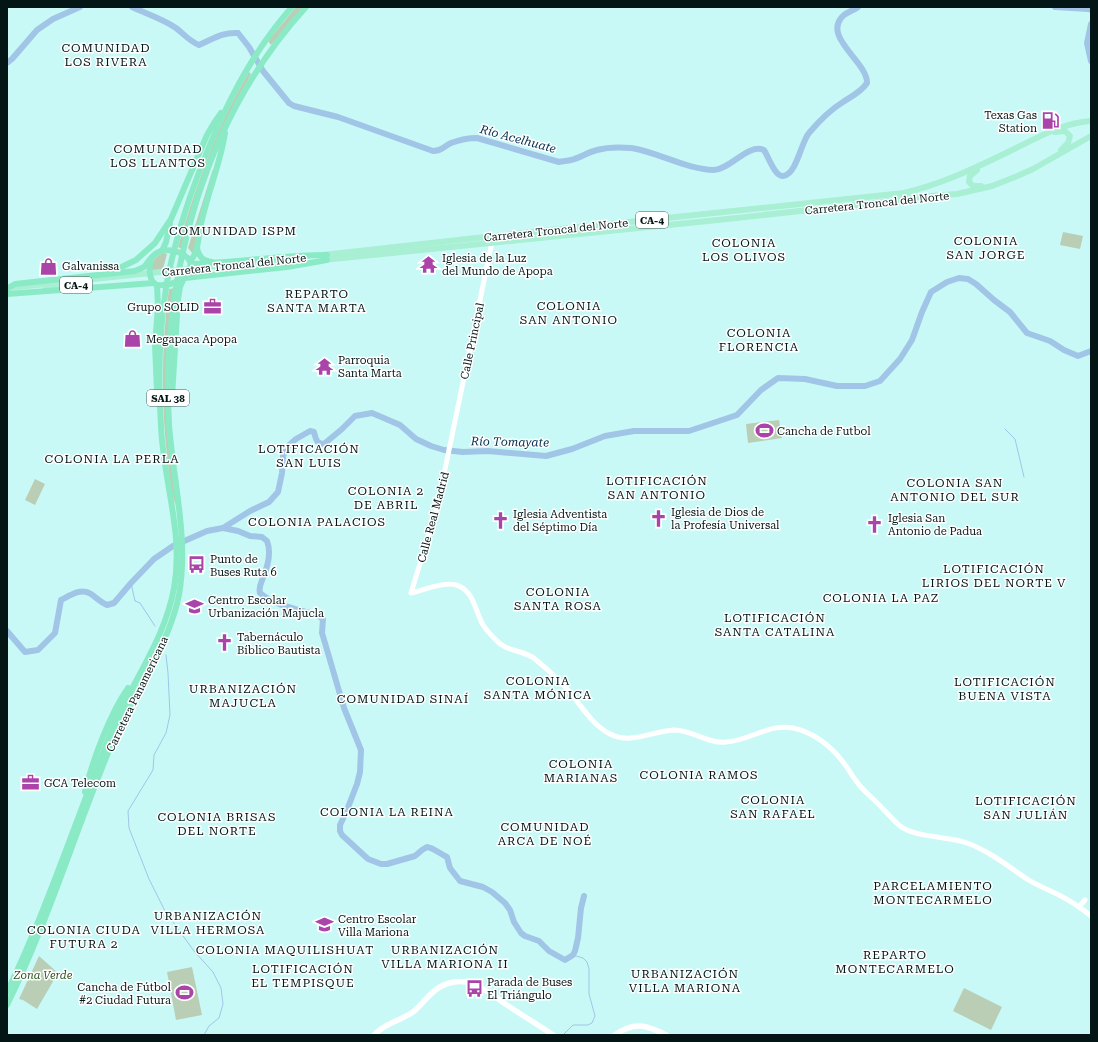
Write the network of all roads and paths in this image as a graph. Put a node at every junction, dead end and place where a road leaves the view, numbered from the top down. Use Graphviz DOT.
graph roads {
  1 [pos="292,7"];
  2 [pos="306,7"];
  3 [pos="227,106"];
  4 [pos="1091,121"];
  5 [pos="226,128"];
  6 [pos="1044,134"];
  7 [pos="1091,136"];
  8 [pos="1056,156"];
  9 [pos="989,161"];
  10 [pos="992,186"];
  11 [pos="171,219"];
  12 [pos="492,242"];
  13 [pos="197,244"];
  14 [pos="162,251"];
  15 [pos="327,257"];
  16 [pos="151,258"];
  17 [pos="190,262"];
  18 [pos="223,262"];
  19 [pos="107,274"];
  20 [pos="184,279"];
  21 [pos="156,284"];
  22 [pos="7,291"];
  23 [pos="160,423"];
  24 [pos="170,427"];
  25 [pos="452,440"];
  26 [pos="176,510"];
  27 [pos="179,574"];
  28 [pos="1085,900"];
  29 [pos="1079,907"];
  30 [pos="1091,916"];
  31 [pos="7,992"];
  32 [pos="7,1004"];
  33 [pos="374,1035"];
  34 [pos="553,1035"];
  35 [pos="615,1035"];
  36 [pos="666,1035"];
  1 -- 3 [label="highway, SAL 38"];
  2 -- 5 [label="highway, SAL 38"];
  3 -- 11 [label="highway"];
  3 -- 23 [label="highway, SAL 38"];
  4 -- 6 [label="main road, Carretera Troncal del Norte / CA-4"];
  5 -- 13 [label="highway"];
  5 -- 24 [label="highway, SAL 38"];
  6 -- 8 [label="main road"];
  6 -- 9 [label="main road, Carretera Troncal del Norte / CA-4"];
  7 -- 8 [label="main road, Carretera Troncal del Norte / CA-4"];
  8 -- 10 [label="main road, Carretera Troncal del Norte / CA-4"];
  9 -- 10 [label="main road"];
  9 -- 15 [label="main road, Carretera Troncal del Norte / CA-4"];
  10 -- 12 [label="main road, Carretera Troncal del Norte / CA-4"];
  11 -- 14 [label="highway"];
  11 -- 19 [label="highway"];
  12 -- 15 [label="main road, Carretera Troncal del Norte / CA-4"];
  12 -- 25 [label="street, Calle Principal"];
  13 -- 17 [label="highway"];
  13 -- 18 [label="highway"];
  14 -- 16 [label="highway"];
  14 -- 17 [label="highway"];
  15 -- 18 [label="highway"];
  15 -- 20 [label="highway"];
  15 -- 22 [label="main road, Carretera Troncal del Norte / CA-4"];
  16 -- 19 [label="highway"];
  16 -- 21 [label="highway"];
  17 -- 18 [label="highway"];
  17 -- 20 [label="highway"];
  19 -- 22 [label="highway"];
  20 -- 21 [label="highway"];
  20 -- 24 [label="highway"];
  21 -- 22 [label="highway"];
  21 -- 23 [label="highway"];
  23 -- 26 [label="highway, SAL 38"];
  24 -- 26 [label="highway, SAL 38"];
  25 -- 29 [label="street, Calle Real Madrid"];
  26 -- 27 [label="highway, Carretera Panamericana / SAL 38"];
  27 -- 31 [label="highway, Carretera Panamericana / SAL 38"];
  27 -- 32 [label="highway, Carretera Panamericana / SAL 38"];
  28 -- 29 [label="street"];
  29 -- 30 [label="street"];
  33 -- 34 [label="main road"];
  35 -- 36 [label="main road"];
}
